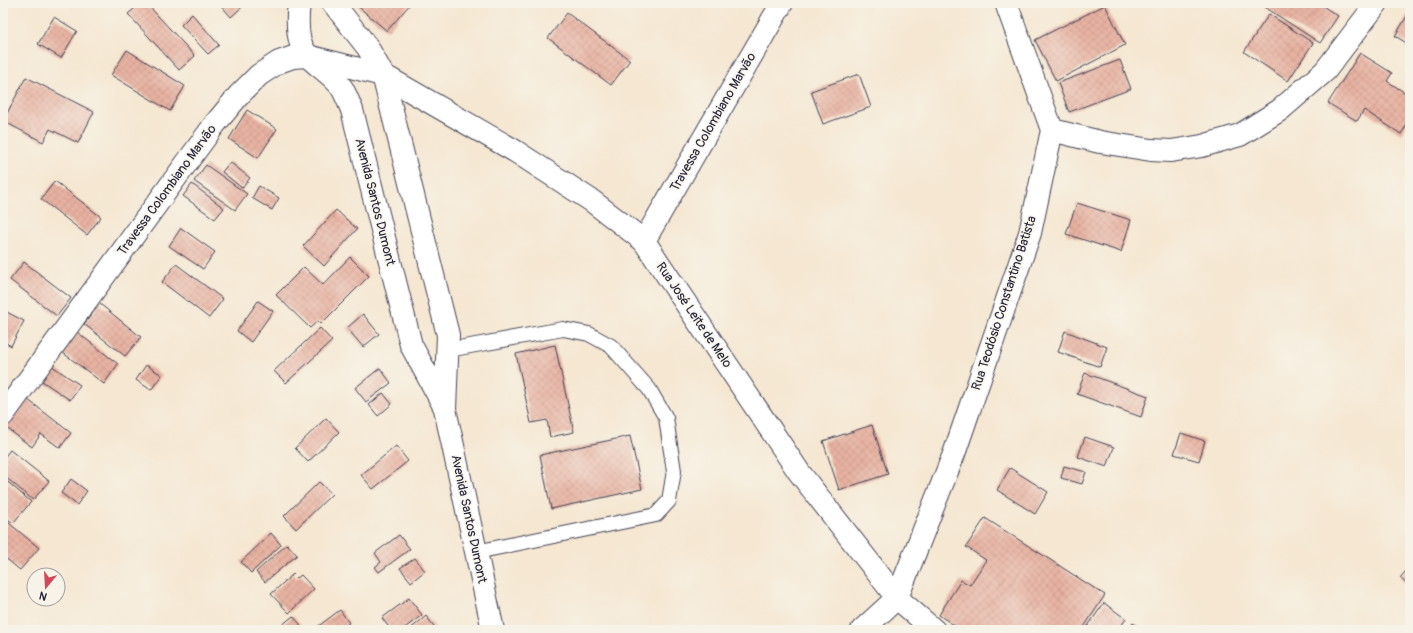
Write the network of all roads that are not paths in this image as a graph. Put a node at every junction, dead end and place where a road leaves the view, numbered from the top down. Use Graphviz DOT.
graph roads {
  1 [pos="299,3"];
  2 [pos="333,3"];
  3 [pos="782,3"];
  4 [pos="1006,3"];
  5 [pos="1378,3"];
  6 [pos="307,56"];
  7 [pos="384,75"];
  8 [pos="1052,130"];
  9 [pos="644,240"];
  10 [pos="448,350"];
  11 [pos="445,409"];
  12 [pos="3,415"];
  13 [pos="476,552"];
  14 [pos="897,598"];
  15 [pos="493,630"];
  16 [pos="862,630"];
  17 [pos="934,630"];
  1 -- 6 [label="street"];
  2 -- 7 [label="street, Avenida Santos Dumont"];
  3 -- 9 [label="street, Travessa Colombiano Marvão"];
  4 -- 8 [label="street"];
  5 -- 8 [label="street"];
  6 -- 7 [label="street, Travessa Colombiano Marvão"];
  6 -- 11 [label="street, Avenida Santos Dumont"];
  6 -- 12 [label="street, Travessa Colombiano Marvão"];
  7 -- 9 [label="street, Rua José Leite de Melo"];
  7 -- 10 [label="street, Avenida Santos Dumont"];
  8 -- 14 [label="street, Rua Teodósio Constantino Batista"];
  9 -- 14 [label="street, Rua José Leite de Melo"];
  10 -- 11 [label="street, Avenida Santos Dumont"];
  10 -- 13 [label="lane"];
  11 -- 13 [label="street, Avenida Santos Dumont"];
  13 -- 15 [label="street, Avenida Santos Dumont"];
  14 -- 16 [label="street"];
  14 -- 17 [label="street, Rua José Leite de Melo"];
}
